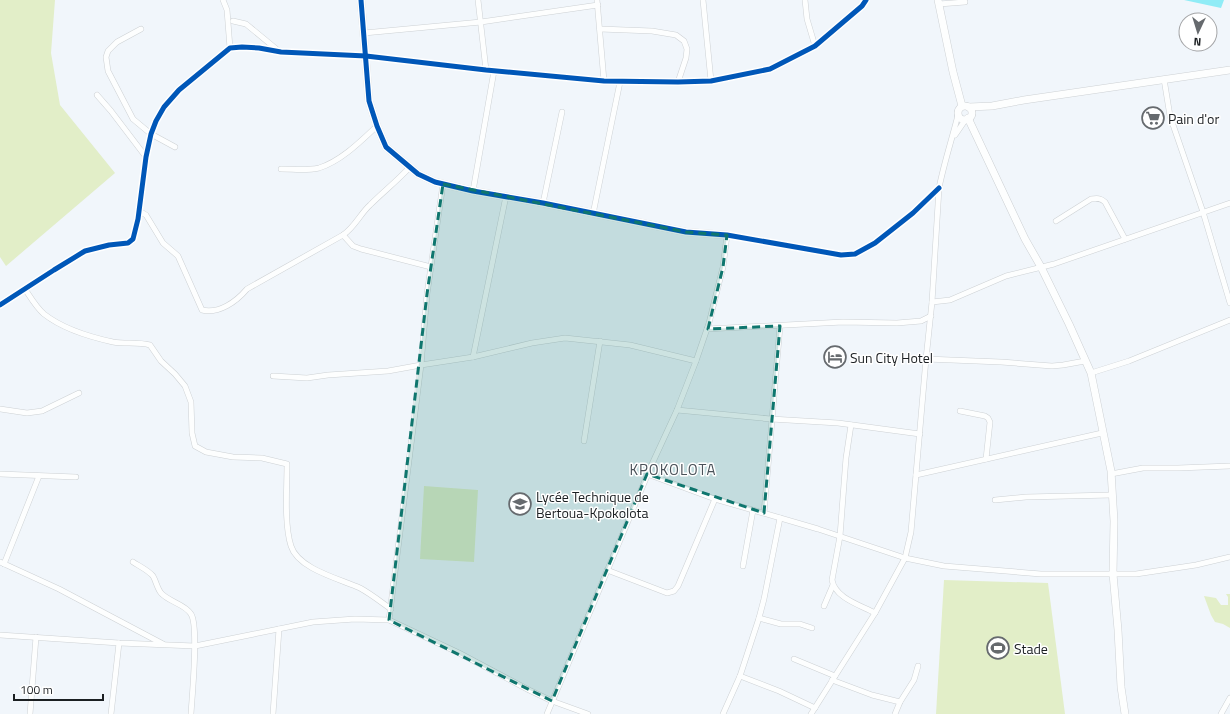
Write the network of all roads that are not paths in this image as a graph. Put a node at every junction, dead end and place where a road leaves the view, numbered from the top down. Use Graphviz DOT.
graph roads {
  1 [pos="223,0"];
  2 [pos="361,0"];
  3 [pos="478,0"];
  4 [pos="703,0"];
  5 [pos="805,0"];
  6 [pos="866,0"];
  7 [pos="938,2"];
  8 [pos="965,2"];
  9 [pos="598,3"];
  10 [pos="233,21"];
  11 [pos="481,22"];
  12 [pos="600,29"];
  13 [pos="141,30"];
  14 [pos="364,33"];
  15 [pos="815,46"];
  16 [pos="230,48"];
  17 [pos="281,52"];
  18 [pos="366,56"];
  19 [pos="486,70"];
  20 [pos="1230,70"];
  21 [pos="494,71"];
  22 [pos="1164,79"];
  23 [pos="711,81"];
  24 [pos="604,82"];
  25 [pos="620,82"];
  26 [pos="678,82"];
  27 [pos="97,95"];
  28 [pos="992,106"];
  29 [pos="965,107"];
  30 [pos="562,112"];
  31 [pos="958,115"];
  32 [pos="968,118"];
  33 [pos="377,126"];
  34 [pos="151,134"];
  35 [pos="953,137"];
  36 [pos="175,147"];
  37 [pos="146,157"];
  38 [pos="409,168"];
  39 [pos="281,169"];
  40 [pos="443,184"];
  41 [pos="939,188"];
  42 [pos="473,191"];
  43 [pos="506,196"];
  44 [pos="544,203"];
  45 [pos="1230,203"];
  46 [pos="1203,212"];
  47 [pos="593,214"];
  48 [pos="138,218"];
  49 [pos="1056,222"];
  50 [pos="352,229"];
  51 [pos="343,235"];
  52 [pos="727,235"];
  53 [pos="348,239"];
  54 [pos="1125,239"];
  55 [pos="431,267"];
  56 [pos="1042,267"];
  57 [pos="25,289"];
  58 [pos="932,302"];
  59 [pos="1230,302"];
  60 [pos="0,305"];
  61 [pos="931,316"];
  62 [pos="1230,320"];
  63 [pos="780,326"];
  64 [pos="707,329"];
  65 [pos="600,341"];
  66 [pos="473,357"];
  67 [pos="926,359"];
  68 [pos="696,361"];
  69 [pos="1085,361"];
  70 [pos="421,365"];
  71 [pos="1091,373"];
  72 [pos="273,376"];
  73 [pos="79,393"];
  74 [pos="0,409"];
  75 [pos="677,410"];
  76 [pos="960,411"];
  77 [pos="771,419"];
  78 [pos="851,425"];
  79 [pos="1102,433"];
  80 [pos="920,434"];
  81 [pos="584,441"];
  82 [pos="986,459"];
  83 [pos="1230,466"];
  84 [pos="0,474"];
  85 [pos="647,474"];
  86 [pos="1111,474"];
  87 [pos="916,475"];
  88 [pos="39,476"];
  89 [pos="76,477"];
  90 [pos="1112,495"];
  91 [pos="715,499"];
  92 [pos="995,500"];
  93 [pos="753,510"];
  94 [pos="764,513"];
  95 [pos="780,518"];
  96 [pos="840,536"];
  97 [pos="1230,557"];
  98 [pos="905,558"];
  99 [pos="133,562"];
  100 [pos="2,563"];
  101 [pos="743,566"];
  102 [pos="607,570"];
  103 [pos="1113,574"];
  104 [pos="833,585"];
  105 [pos="824,606"];
  106 [pos="391,609"];
  107 [pos="875,613"];
  108 [pos="759,618"];
  109 [pos="388,620"];
  110 [pos="812,628"];
  111 [pos="279,629"];
  112 [pos="0,635"];
  113 [pos="36,637"];
  114 [pos="119,643"];
  115 [pos="164,645"];
  116 [pos="195,646"];
  117 [pos="794,659"];
  118 [pos="918,666"];
  119 [pos="740,676"];
  120 [pos="834,678"];
  121 [pos="1230,698"];
  122 [pos="552,701"];
  123 [pos="900,702"];
  124 [pos="815,708"];
  125 [pos="30,714"];
  126 [pos="111,714"];
  127 [pos="191,714"];
  128 [pos="273,714"];
  129 [pos="547,714"];
  130 [pos="588,714"];
  131 [pos="723,714"];
  132 [pos="811,714"];
  133 [pos="895,714"];
  134 [pos="1126,714"];
  135 [pos="1221,714"];
  1 -- 16 [label="street"];
  2 -- 14 [label="street"];
  3 -- 11 [label="street"];
  4 -- 23 [label="street"];
  5 -- 15 [label="street"];
  6 -- 15 [label="street"];
  7 -- 8 [label="street"];
  7 -- 29 [label="street"];
  9 -- 11 [label="street"];
  9 -- 12 [label="street"];
  10 -- 17 [label="street"];
  11 -- 14 [label="street"];
  11 -- 19 [label="street"];
  12 -- 24 [label="street"];
  12 -- 26 [label="street"];
  13 -- 34 [label="street"];
  14 -- 18 [label="street"];
  15 -- 23 [label="street"];
  16 -- 17 [label="street"];
  16 -- 34 [label="street"];
  17 -- 18 [label="street"];
  18 -- 19 [label="street"];
  18 -- 33 [label="street"];
  19 -- 21 [label="street"];
  20 -- 22 [label="street"];
  21 -- 24 [label="street"];
  21 -- 42 [label="street"];
  22 -- 28 [label="street"];
  22 -- 46 [label="street"];
  23 -- 26 [label="street"];
  24 -- 25 [label="street"];
  25 -- 26 [label="street"];
  25 -- 47 [label="street"];
  27 -- 37 [label="street"];
  28 -- 29 [label="street"];
  28 -- 32 [label="street"];
  29 -- 31 [label="street"];
  29 -- 32 [label="street"];
  30 -- 44 [label="street"];
  31 -- 32 [label="street"];
  31 -- 35 [label="street"];
  32 -- 35 [label="street"];
  32 -- 56 [label="street"];
  33 -- 38 [label="street"];
  33 -- 39 [label="street"];
  34 -- 36 [label="street"];
  34 -- 37 [label="street"];
  35 -- 41 [label="street"];
  37 -- 48 [label="street"];
  38 -- 40 [label="street"];
  38 -- 50 [label="street"];
  40 -- 42 [label="street"];
  40 -- 55 [label="street"];
  41 -- 52 [label="street"];
  41 -- 58 [label="street"];
  42 -- 43 [label="street"];
  43 -- 44 [label="street"];
  43 -- 66 [label="street"];
  44 -- 47 [label="street"];
  45 -- 46 [label="street"];
  46 -- 54 [label="street"];
  46 -- 59 [label="street"];
  47 -- 52 [label="street"];
  48 -- 51 [label="street"];
  48 -- 57 [label="street"];
  49 -- 54 [label="street"];
  50 -- 51 [label="street"];
  50 -- 53 [label="street"];
  51 -- 53 [label="street"];
  52 -- 64 [label="street"];
  53 -- 55 [label="street"];
  54 -- 56 [label="street"];
  55 -- 70 [label="street"];
  56 -- 58 [label="street"];
  56 -- 69 [label="street"];
  57 -- 60 [label="street"];
  57 -- 106 [label="street"];
  58 -- 61 [label="street"];
  61 -- 63 [label="street"];
  61 -- 67 [label="street"];
  62 -- 71 [label="street"];
  63 -- 64 [label="street"];
  63 -- 77 [label="street"];
  64 -- 68 [label="street"];
  65 -- 66 [label="street"];
  65 -- 68 [label="street"];
  65 -- 81 [label="street"];
  66 -- 70 [label="street"];
  67 -- 69 [label="street"];
  67 -- 80 [label="street"];
  68 -- 75 [label="street"];
  69 -- 71 [label="street"];
  70 -- 72 [label="street"];
  70 -- 106 [label="street"];
  71 -- 79 [label="street"];
  73 -- 74 [label="street"];
  75 -- 77 [label="street"];
  75 -- 85 [label="street"];
  76 -- 82 [label="street"];
  77 -- 78 [label="street"];
  77 -- 94 [label="street"];
  78 -- 80 [label="street"];
  78 -- 96 [label="street"];
  79 -- 82 [label="street"];
  79 -- 86 [label="street"];
  80 -- 87 [label="street"];
  82 -- 87 [label="street"];
  83 -- 86 [label="street"];
  84 -- 88 [label="street"];
  85 -- 91 [label="street"];
  85 -- 102 [label="street"];
  86 -- 90 [label="street"];
  87 -- 98 [label="street"];
  88 -- 89 [label="street"];
  88 -- 100 [label="street"];
  90 -- 92 [label="street"];
  90 -- 103 [label="street"];
  91 -- 93 [label="street"];
  91 -- 102 [label="street"];
  93 -- 94 [label="street"];
  93 -- 101 [label="street"];
  94 -- 95 [label="street"];
  95 -- 96 [label="street"];
  95 -- 108 [label="street"];
  96 -- 98 [label="street"];
  96 -- 104 [label="street"];
  97 -- 103 [label="street"];
  98 -- 103 [label="street"];
  98 -- 107 [label="street"];
  99 -- 116 [label="street"];
  100 -- 115 [label="street"];
  102 -- 122 [label="street"];
  103 -- 134 [label="street"];
  104 -- 105 [label="street"];
  104 -- 107 [label="street"];
  106 -- 109 [label="street"];
  107 -- 120 [label="street"];
  108 -- 110 [label="street"];
  108 -- 119 [label="street"];
  109 -- 111 [label="street"];
  109 -- 122 [label="street"];
  111 -- 116 [label="street"];
  111 -- 128 [label="street"];
  112 -- 113 [label="street"];
  113 -- 114 [label="street"];
  113 -- 125 [label="street"];
  114 -- 115 [label="street"];
  114 -- 126 [label="street"];
  115 -- 116 [label="street"];
  116 -- 127 [label="street"];
  117 -- 120 [label="street"];
  118 -- 123 [label="street"];
  119 -- 124 [label="street"];
  119 -- 131 [label="street"];
  120 -- 123 [label="street"];
  120 -- 124 [label="street"];
  121 -- 135 [label="street"];
  122 -- 129 [label="street"];
  122 -- 130 [label="street"];
  123 -- 133 [label="street"];
  124 -- 132 [label="street"];
}
